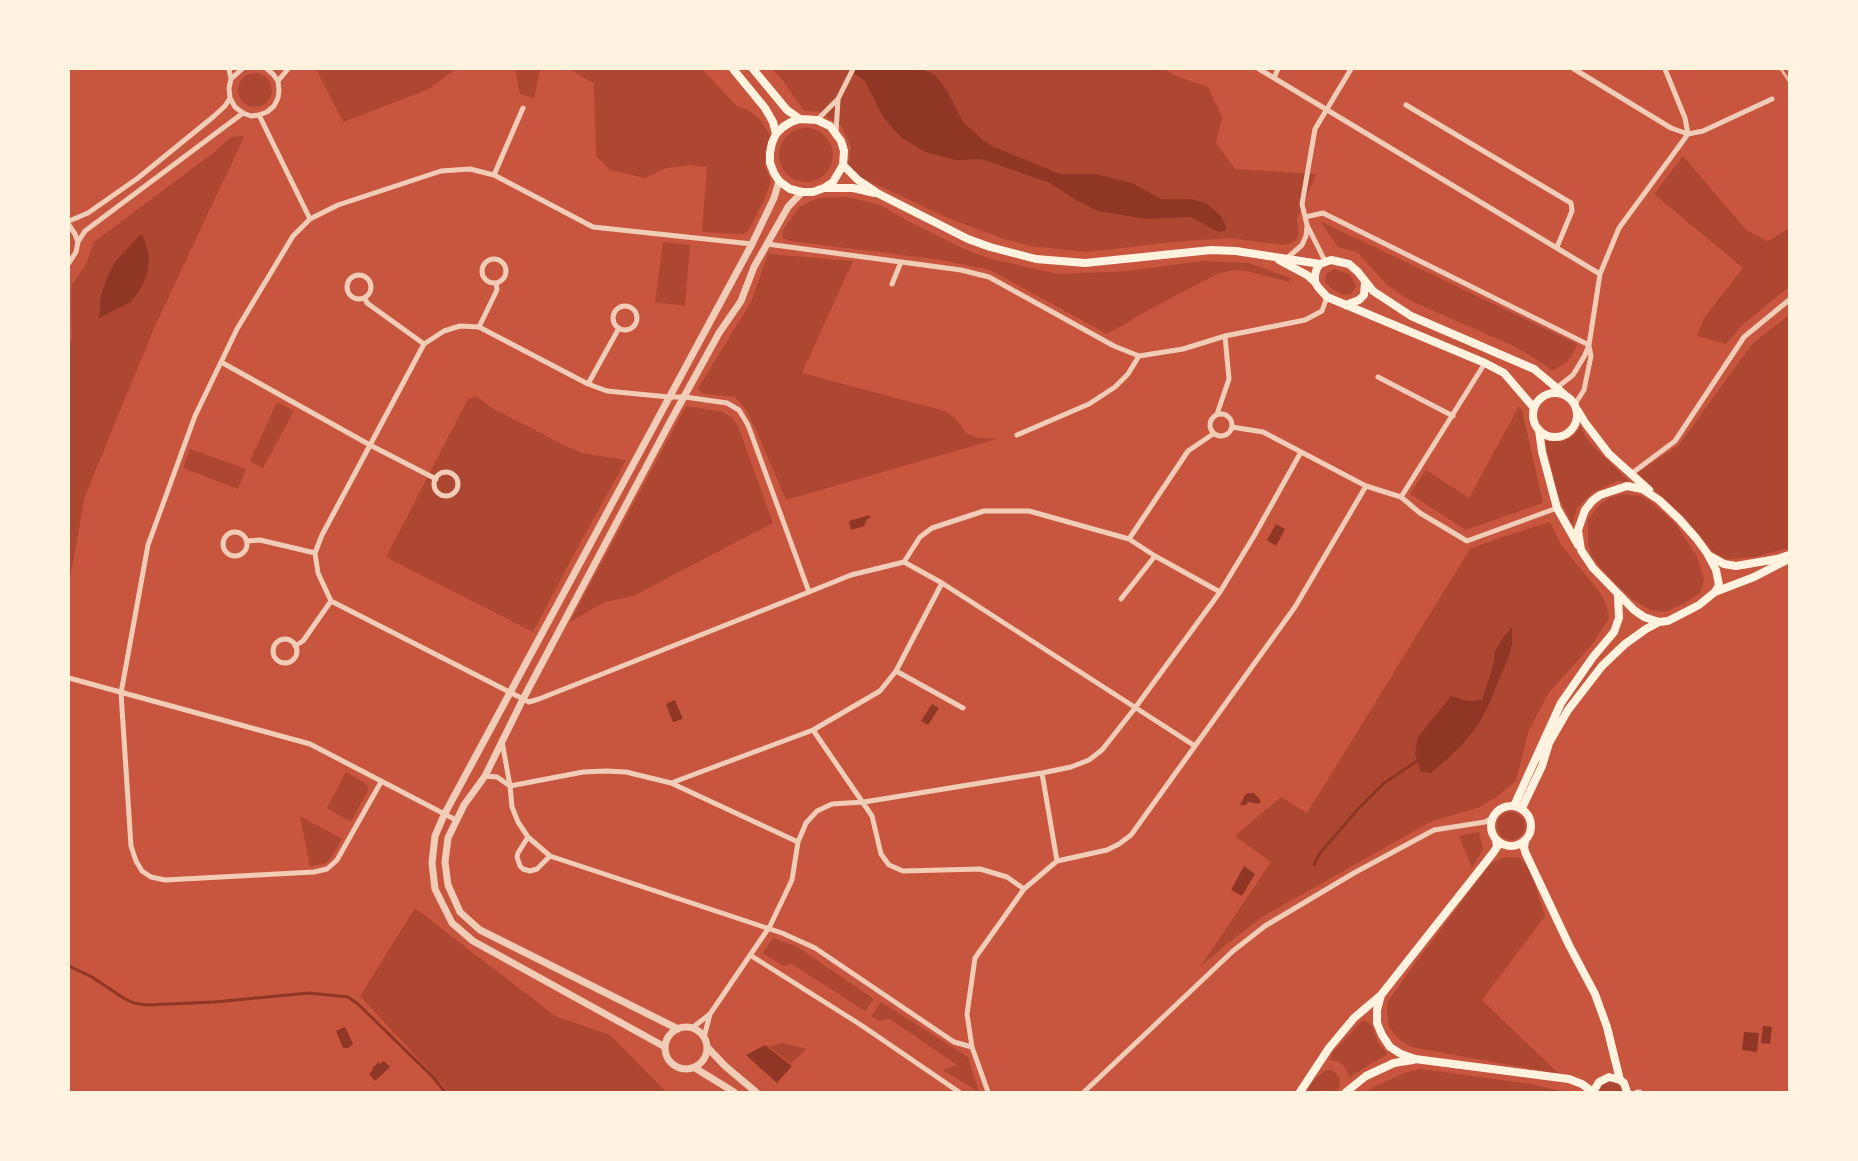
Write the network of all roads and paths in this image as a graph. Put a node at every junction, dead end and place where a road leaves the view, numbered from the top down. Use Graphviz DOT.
graph roads {
  1 [pos="229,69"];
  2 [pos="242,69"];
  3 [pos="267,69"];
  4 [pos="288,69"];
  5 [pos="733,69"];
  6 [pos="753,69"];
  7 [pos="852,69"];
  8 [pos="1258,69"];
  9 [pos="1278,69"];
  10 [pos="1351,69"];
  11 [pos="1574,69"];
  12 [pos="1665,69"];
  13 [pos="1274,78"];
  14 [pos="232,79"];
  15 [pos="278,81"];
  16 [pos="230,98"];
  17 [pos="838,99"];
  18 [pos="1772,99"];
  19 [pos="1406,105"];
  20 [pos="523,108"];
  21 [pos="1326,110"];
  22 [pos="243,114"];
  23 [pos="259,115"];
  24 [pos="800,119"];
  25 [pos="817,120"];
  26 [pos="836,132"];
  27 [pos="776,134"];
  28 [pos="1688,134"];
  29 [pos="843,164"];
  30 [pos="494,175"];
  31 [pos="780,181"];
  32 [pos="824,188"];
  33 [pos="802,192"];
  34 [pos="879,194"];
  35 [pos="1305,217"];
  36 [pos="310,219"];
  37 [pos="69,221"];
  38 [pos="69,225"];
  39 [pos="1307,225"];
  40 [pos="78,242"];
  41 [pos="752,244"];
  42 [pos="767,244"];
  43 [pos="1557,247"];
  44 [pos="1275,258"];
  45 [pos="1286,259"];
  46 [pos="901,262"];
  47 [pos="1323,262"];
  48 [pos="69,263"];
  49 [pos="1600,274"];
  50 [pos="1316,282"];
  51 [pos="1365,282"];
  52 [pos="496,283"];
  53 [pos="892,284"];
  54 [pos="1327,297"];
  55 [pos="364,298"];
  56 [pos="1789,300"];
  57 [pos="1346,305"];
  58 [pos="479,327"];
  59 [pos="619,328"];
  60 [pos="1225,336"];
  61 [pos="424,344"];
  62 [pos="1589,345"];
  63 [pos="1139,356"];
  64 [pos="221,362"];
  65 [pos="1485,363"];
  66 [pos="1378,377"];
  67 [pos="588,384"];
  68 [pos="1561,391"];
  69 [pos="669,397"];
  70 [pos="685,397"];
  71 [pos="1576,407"];
  72 [pos="1534,408"];
  73 [pos="1217,414"];
  74 [pos="1453,416"];
  75 [pos="1232,427"];
  76 [pos="1539,430"];
  77 [pos="1017,434"];
  78 [pos="1213,434"];
  79 [pos="370,445"];
  80 [pos="1300,452"];
  81 [pos="1631,474"];
  82 [pos="436,478"];
  83 [pos="1366,486"];
  84 [pos="1401,497"];
  85 [pos="1659,500"];
  86 [pos="1558,508"];
  87 [pos="1129,539"];
  88 [pos="247,541"];
  89 [pos="1581,550"];
  90 [pos="315,553"];
  91 [pos="1707,553"];
  92 [pos="1155,556"];
  93 [pos="1789,558"];
  94 [pos="904,562"];
  95 [pos="942,583"];
  96 [pos="809,592"];
  97 [pos="1220,592"];
  98 [pos="1715,592"];
  99 [pos="1618,596"];
  100 [pos="1121,599"];
  101 [pos="331,600"];
  102 [pos="1659,622"];
  103 [pos="295,646"];
  104 [pos="896,671"];
  105 [pos="69,678"];
  106 [pos="121,693"];
  107 [pos="510,693"];
  108 [pos="523,700"];
  109 [pos="963,708"];
  110 [pos="1135,708"];
  111 [pos="813,730"];
  112 [pos="502,740"];
  113 [pos="1195,746"];
  114 [pos="1042,773"];
  115 [pos="485,776"];
  116 [pos="381,782"];
  117 [pos="671,783"];
  118 [pos="510,786"];
  119 [pos="864,802"];
  120 [pos="1518,807"];
  121 [pos="444,815"];
  122 [pos="1492,818"];
  123 [pos="456,820"];
  124 [pos="528,837"];
  125 [pos="1496,840"];
  126 [pos="1526,841"];
  127 [pos="798,842"];
  128 [pos="550,856"];
  129 [pos="1057,861"];
  130 [pos="1024,889"];
  131 [pos="769,927"];
  132 [pos="750,955"];
  133 [pos="1380,995"];
  134 [pos="710,1014"];
  135 [pos="692,1028"];
  136 [pos="678,1029"];
  137 [pos="704,1036"];
  138 [pos="666,1047"];
  139 [pos="972,1047"];
  140 [pos="708,1048"];
  141 [pos="1415,1059"];
  142 [pos="695,1068"];
  143 [pos="1620,1080"];
  144 [pos="734,1092"];
  145 [pos="756,1092"];
  146 [pos="959,1092"];
  147 [pos="988,1092"];
  148 [pos="1084,1092"];
  149 [pos="1300,1092"];
  150 [pos="1346,1092"];
  151 [pos="1593,1092"];
  152 [pos="1627,1092"];
  1 -- 14 [label="street"];
  2 -- 14 [label="street"];
  3 -- 15 [label="street"];
  4 -- 15 [label="street"];
  5 -- 27 [label="main road"];
  6 -- 24 [label="main road"];
  7 -- 17 [label="street"];
  8 -- 13 [label="street"];
  9 -- 13 [label="street"];
  10 -- 21 [label="street"];
  11 -- 28 [label="street"];
  12 -- 28 [label="street"];
  13 -- 21 [label="street"];
  14 -- 16 [label="street"];
  15 -- 23 [label="street"];
  16 -- 22 [label="street"];
  16 -- 37 [label="street"];
  17 -- 25 [label="street"];
  17 -- 26 [label="street"];
  18 -- 28 [label="street"];
  19 -- 43 [label="street"];
  20 -- 30 [label="street"];
  21 -- 35 [label="street"];
  21 -- 43 [label="street"];
  22 -- 23 [label="street"];
  22 -- 40 [label="street"];
  23 -- 36 [label="street"];
  24 -- 25 [label="main road"];
  24 -- 27 [label="main road"];
  25 -- 26 [label="main road"];
  26 -- 29 [label="main road"];
  27 -- 31 [label="main road"];
  28 -- 49 [label="street"];
  29 -- 32 [label="main road"];
  29 -- 34 [label="main road"];
  30 -- 36 [label="street"];
  30 -- 41 [label="street"];
  31 -- 33 [label="main road"];
  31 -- 41 [label="street"];
  32 -- 33 [label="main road"];
  32 -- 34 [label="main road"];
  33 -- 42 [label="street"];
  34 -- 44 [label="main road"];
  35 -- 39 [label="street"];
  35 -- 62 [label="street"];
  36 -- 64 [label="street"];
  38 -- 40 [label="street"];
  39 -- 45 [label="street"];
  39 -- 47 [label="street"];
  40 -- 48 [label="street"];
  41 -- 69 [label="street"];
  42 -- 46 [label="street"];
  42 -- 70 [label="street"];
  43 -- 49 [label="street"];
  44 -- 45 [label="main road"];
  44 -- 50 [label="main road"];
  45 -- 47 [label="main road"];
  46 -- 53 [label="street"];
  46 -- 63 [label="street"];
  47 -- 50 [label="main road"];
  47 -- 51 [label="main road"];
  49 -- 62 [label="street"];
  50 -- 54 [label="main road"];
  51 -- 57 [label="main road"];
  51 -- 68 [label="main road"];
  52 -- 52 [label="street"];
  52 -- 58 [label="street"];
  54 -- 57 [label="main road"];
  54 -- 60 [label="street"];
  55 -- 55 [label="street"];
  55 -- 61 [label="street"];
  56 -- 81 [label="street"];
  57 -- 65 [label="main road"];
  58 -- 61 [label="street"];
  58 -- 67 [label="street"];
  59 -- 59 [label="street"];
  59 -- 67 [label="street"];
  60 -- 63 [label="street"];
  60 -- 73 [label="street"];
  61 -- 79 [label="street"];
  62 -- 68 [label="street"];
  62 -- 71 [label="street"];
  63 -- 77 [label="street"];
  64 -- 79 [label="street"];
  64 -- 106 [label="street"];
  65 -- 72 [label="main road"];
  65 -- 74 [label="street"];
  66 -- 74 [label="street"];
  67 -- 69 [label="street"];
  68 -- 71 [label="main road"];
  68 -- 72 [label="main road"];
  69 -- 70 [label="street"];
  69 -- 107 [label="street"];
  70 -- 96 [label="street"];
  70 -- 108 [label="street"];
  71 -- 76 [label="main road"];
  71 -- 81 [label="main road"];
  72 -- 76 [label="main road"];
  73 -- 75 [label="street"];
  73 -- 78 [label="street"];
  74 -- 84 [label="street"];
  75 -- 78 [label="street"];
  75 -- 80 [label="street"];
  76 -- 86 [label="main road"];
  78 -- 87 [label="street"];
  79 -- 82 [label="street"];
  79 -- 90 [label="street"];
  80 -- 83 [label="street"];
  80 -- 97 [label="street"];
  81 -- 85 [label="main road"];
  82 -- 82 [label="street"];
  83 -- 84 [label="street"];
  83 -- 113 [label="street"];
  84 -- 86 [label="street"];
  85 -- 89 [label="main road"];
  85 -- 91 [label="main road"];
  86 -- 89 [label="main road"];
  87 -- 92 [label="street"];
  87 -- 94 [label="street"];
  88 -- 88 [label="street"];
  88 -- 90 [label="street"];
  89 -- 99 [label="main road"];
  90 -- 101 [label="street"];
  91 -- 93 [label="main road"];
  91 -- 98 [label="main road"];
  92 -- 97 [label="street"];
  92 -- 100 [label="street"];
  93 -- 98 [label="main road"];
  94 -- 95 [label="street"];
  94 -- 96 [label="street"];
  95 -- 104 [label="street"];
  95 -- 110 [label="street"];
  96 -- 108 [label="street"];
  97 -- 110 [label="street"];
  98 -- 102 [label="main road"];
  99 -- 102 [label="main road"];
  99 -- 120 [label="main road"];
  101 -- 103 [label="street"];
  101 -- 107 [label="street"];
  102 -- 120 [label="main road"];
  103 -- 103 [label="street"];
  104 -- 109 [label="street"];
  104 -- 111 [label="street"];
  105 -- 106 [label="street"];
  106 -- 116 [label="street"];
  106 -- 116 [label="street"];
  107 -- 108 [label="street"];
  107 -- 121 [label="street"];
  108 -- 112 [label="street"];
  110 -- 113 [label="street"];
  110 -- 114 [label="street"];
  111 -- 117 [label="street"];
  111 -- 119 [label="street"];
  112 -- 115 [label="street"];
  112 -- 118 [label="street"];
  113 -- 129 [label="street"];
  114 -- 119 [label="street"];
  114 -- 129 [label="street"];
  115 -- 118 [label="street"];
  115 -- 123 [label="street"];
  116 -- 121 [label="street"];
  117 -- 118 [label="street"];
  117 -- 127 [label="street"];
  118 -- 124 [label="street"];
  119 -- 127 [label="street"];
  119 -- 130 [label="street"];
  120 -- 122 [label="main road"];
  120 -- 126 [label="main road"];
  121 -- 123 [label="street"];
  121 -- 138 [label="street"];
  122 -- 125 [label="main road"];
  122 -- 148 [label="street"];
  123 -- 136 [label="street"];
  124 -- 128 [label="street"];
  124 -- 128 [label="street"];
  125 -- 126 [label="main road"];
  125 -- 133 [label="main road"];
  126 -- 143 [label="main road"];
  127 -- 131 [label="street"];
  128 -- 131 [label="street"];
  129 -- 130 [label="street"];
  130 -- 139 [label="street"];
  131 -- 132 [label="street"];
  131 -- 139 [label="street"];
  132 -- 134 [label="street"];
  132 -- 146 [label="street"];
  133 -- 141 [label="main road"];
  133 -- 149 [label="main road"];
  134 -- 135 [label="street"];
  134 -- 137 [label="street"];
  135 -- 136 [label="street"];
  135 -- 137 [label="street"];
  136 -- 138 [label="street"];
  137 -- 140 [label="street"];
  138 -- 142 [label="street"];
  139 -- 147 [label="street"];
  140 -- 142 [label="street"];
  140 -- 145 [label="street"];
  141 -- 150 [label="main road"];
  141 -- 151 [label="main road"];
  142 -- 144 [label="street"];
  143 -- 151 [label="main road"];
  143 -- 152 [label="main road"];
}
